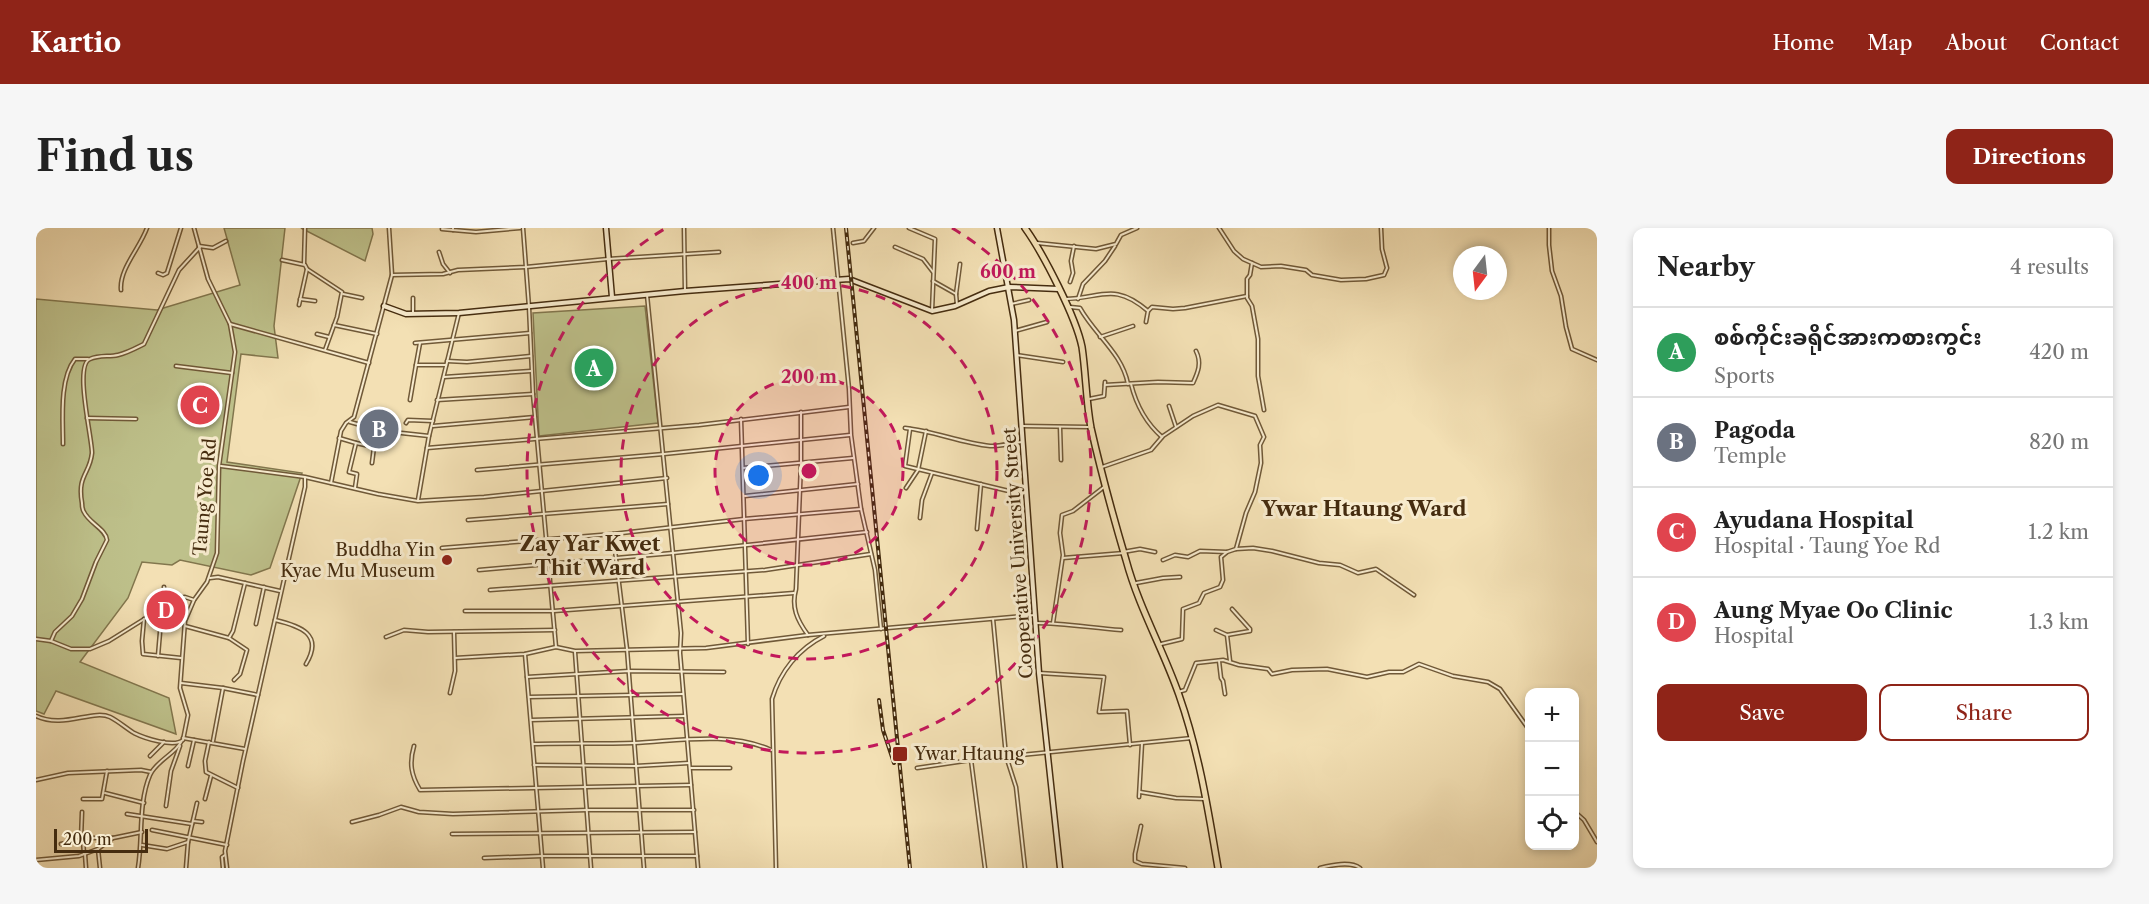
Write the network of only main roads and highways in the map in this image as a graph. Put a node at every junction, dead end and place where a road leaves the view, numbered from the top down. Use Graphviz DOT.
graph roads {
  1 [pos="1025,228"];
  2 [pos="1218,868"];
  1 -- 2 [label="highway"];
}
